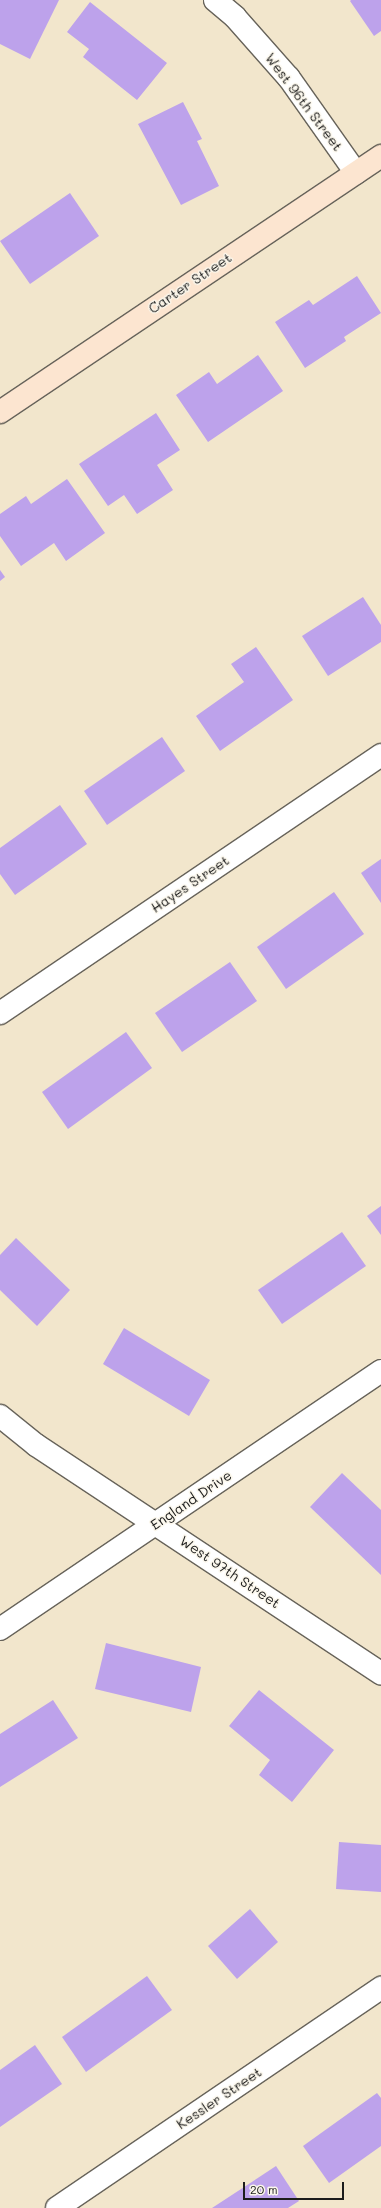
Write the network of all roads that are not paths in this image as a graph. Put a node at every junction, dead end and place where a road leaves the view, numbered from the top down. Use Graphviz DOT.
graph roads {
  1 [pos="215,0"];
  2 [pos="381,156"];
  3 [pos="356,172"];
  4 [pos="0,412"];
  5 [pos="381,755"];
  6 [pos="0,1013"];
  7 [pos="381,1371"];
  8 [pos="0,1416"];
  9 [pos="157,1524"];
  10 [pos="0,1629"];
  11 [pos="381,1673"];
  12 [pos="381,1988"];
  13 [pos="56,2208"];
  1 -- 3 [label="street, West 96th Street"];
  2 -- 3 [label="street, Carter Street"];
  3 -- 4 [label="street, Carter Street"];
  5 -- 6 [label="street, Hayes Street"];
  7 -- 9 [label="street, England Drive"];
  8 -- 9 [label="street, West 97th Street"];
  9 -- 10 [label="street, England Drive"];
  9 -- 11 [label="street, West 97th Street"];
  12 -- 13 [label="street, Kessler Street"];
}
